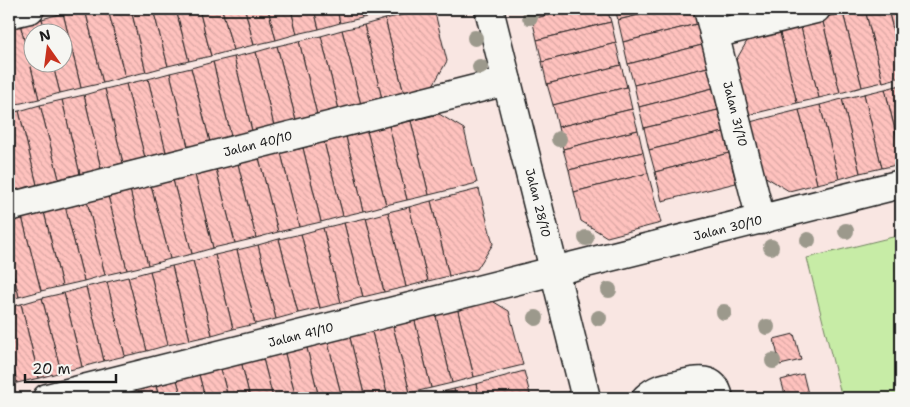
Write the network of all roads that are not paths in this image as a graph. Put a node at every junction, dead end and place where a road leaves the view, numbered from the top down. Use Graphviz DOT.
graph roads {
  1 [pos="30,9"];
  2 [pos="489,9"];
  3 [pos="816,9"];
  4 [pos="9,14"];
  5 [pos="711,21"];
  6 [pos="507,81"];
  7 [pos="901,184"];
  8 [pos="9,207"];
  9 [pos="761,220"];
  10 [pos="555,271"];
  11 [pos="47,398"];
  12 [pos="586,398"];
  13 [pos="646,398"];
  14 [pos="719,398"];
  1 -- 4 [label="street"];
  2 -- 6 [label="street, Jalan 28/10"];
  3 -- 5 [label="street"];
  5 -- 9 [label="street, Jalan 31/10"];
  6 -- 8 [label="street, Jalan 40/10"];
  6 -- 10 [label="street, Jalan 28/10"];
  7 -- 9 [label="street, Jalan 30/10"];
  9 -- 10 [label="street, Jalan 30/10"];
  10 -- 11 [label="street, Jalan 41/10"];
  10 -- 12 [label="street, Jalan 28/10"];
  13 -- 14 [label="street"];
}
